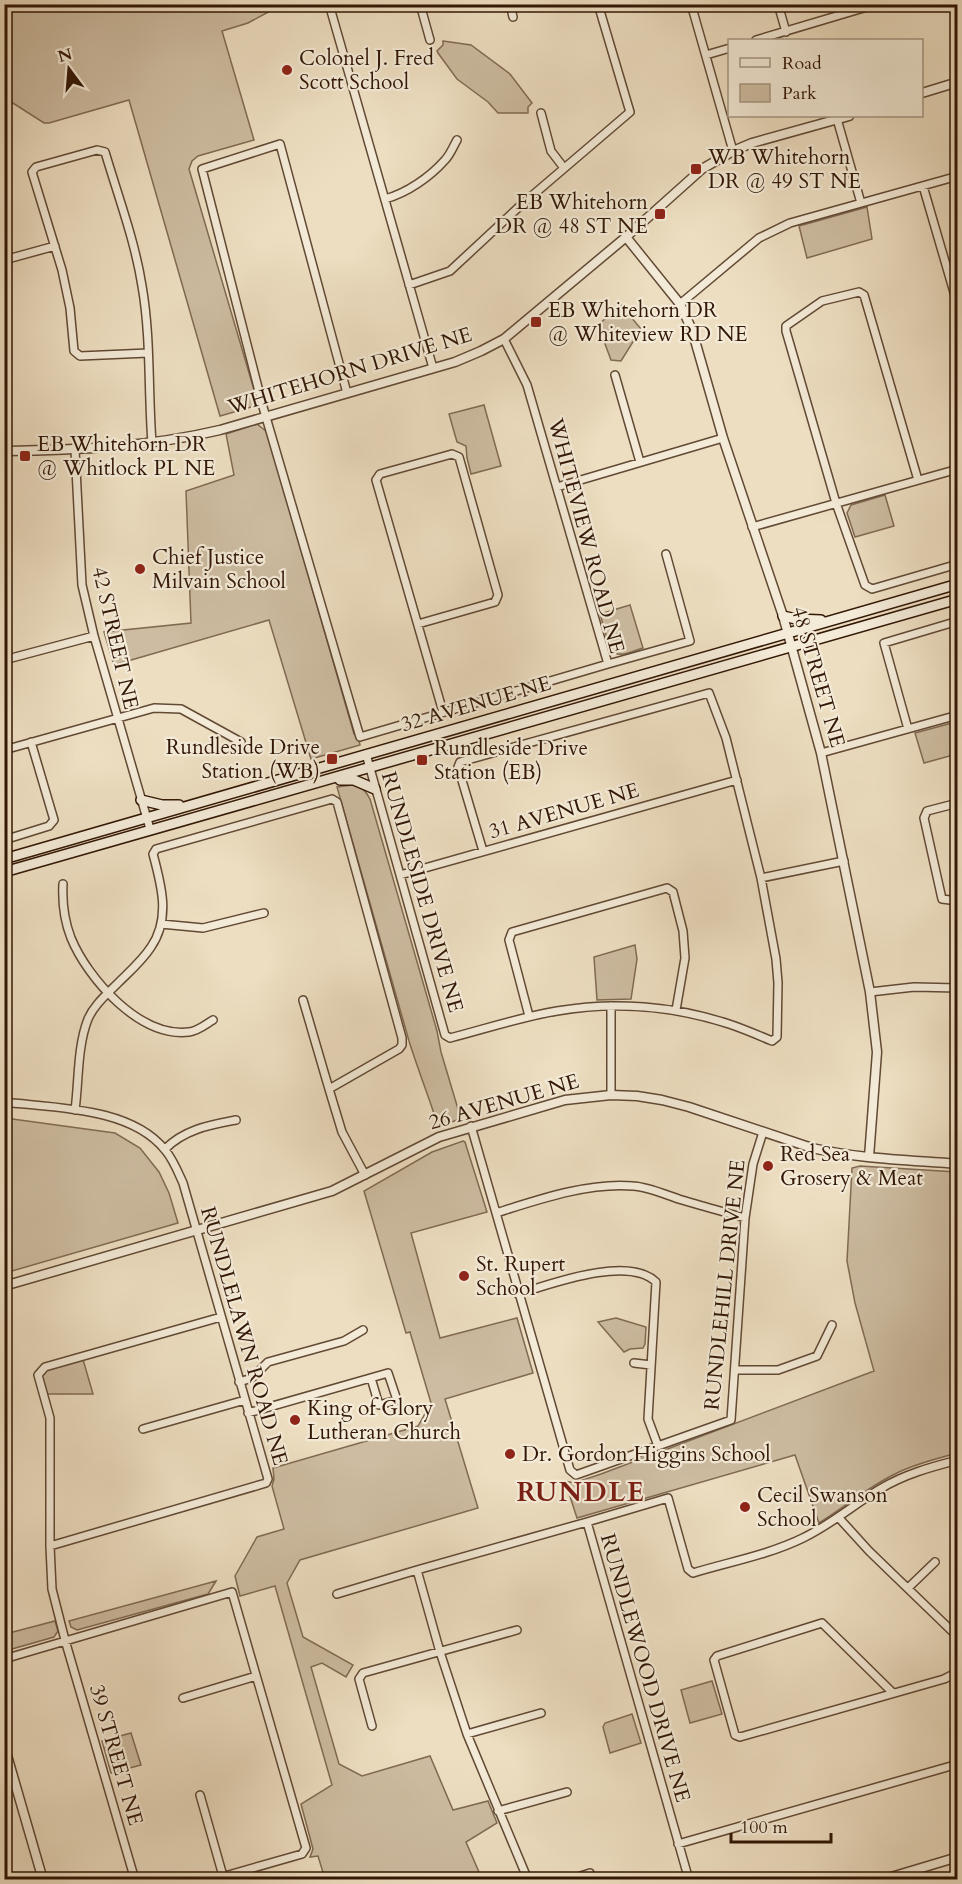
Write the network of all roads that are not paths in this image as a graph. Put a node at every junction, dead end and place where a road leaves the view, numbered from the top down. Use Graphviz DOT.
graph roads {
  1 [pos="330,4"];
  2 [pos="420,4"];
  3 [pos="510,4"];
  4 [pos="598,4"];
  5 [pos="691,4"];
  6 [pos="778,4"];
  7 [pos="877,4"];
  8 [pos="868,6"];
  9 [pos="513,17"];
  10 [pos="786,32"];
  11 [pos="760,39"];
  12 [pos="430,40"];
  13 [pos="728,48"];
  14 [pos="706,55"];
  15 [pos="957,82"];
  16 [pos="923,92"];
  17 [pos="541,113"];
  18 [pos="845,117"];
  19 [pos="837,119"];
  20 [pos="457,140"];
  21 [pos="733,151"];
  22 [pos="564,168"];
  23 [pos="957,176"];
  24 [pos="923,186"];
  25 [pos="385,199"];
  26 [pos="861,203"];
  27 [pos="626,237"];
  28 [pos="55,246"];
  29 [pos="4,260"];
  30 [pos="409,285"];
  31 [pos="680,304"];
  32 [pos="957,306"];
  33 [pos="504,339"];
  34 [pos="148,353"];
  35 [pos="433,368"];
  36 [pos="615,375"];
  37 [pos="347,393"];
  38 [pos="267,417"];
  39 [pos="723,438"];
  40 [pos="152,443"];
  41 [pos="75,450"];
  42 [pos="4,451"];
  43 [pos="640,462"];
  44 [pos="957,469"];
  45 [pos="918,480"];
  46 [pos="557,487"];
  47 [pos="836,503"];
  48 [pos="752,527"];
  49 [pos="666,554"];
  50 [pos="957,564"];
  51 [pos="957,584"];
  52 [pos="957,598"];
  53 [pos="783,616"];
  54 [pos="832,620"];
  55 [pos="957,621"];
  56 [pos="418,624"];
  57 [pos="787,633"];
  58 [pos="94,636"];
  59 [pos="791,647"];
  60 [pos="4,660"];
  61 [pos="608,664"];
  62 [pos="443,712"];
  63 [pos="957,714"];
  64 [pos="117,718"];
  65 [pos="908,729"];
  66 [pos="31,742"];
  67 [pos="241,742"];
  68 [pos="4,750"];
  69 [pos="821,753"];
  70 [pos="366,754"];
  71 [pos="369,768"];
  72 [pos="737,780"];
  73 [pos="322,781"];
  74 [pos="375,789"];
  75 [pos="141,800"];
  76 [pos="957,803"];
  77 [pos="191,805"];
  78 [pos="147,818"];
  79 [pos="150,829"];
  80 [pos="4,840"];
  81 [pos="483,851"];
  82 [pos="4,860"];
  83 [pos="844,861"];
  84 [pos="4,872"];
  85 [pos="400,875"];
  86 [pos="761,878"];
  87 [pos="63,884"];
  88 [pos="957,901"];
  89 [pos="264,913"];
  90 [pos="161,924"];
  91 [pos="957,988"];
  92 [pos="109,992"];
  93 [pos="870,992"];
  94 [pos="303,1000"];
  95 [pos="611,1006"];
  96 [pos="676,1010"];
  97 [pos="529,1016"];
  98 [pos="213,1020"];
  99 [pos="329,1089"];
  100 [pos="611,1095"];
  101 [pos="4,1102"];
  102 [pos="75,1110"];
  103 [pos="236,1120"];
  104 [pos="471,1126"];
  105 [pos="763,1132"];
  106 [pos="165,1149"];
  107 [pos="869,1157"];
  108 [pos="957,1164"];
  109 [pos="365,1175"];
  110 [pos="496,1213"];
  111 [pos="744,1218"];
  112 [pos="196,1231"];
  113 [pos="4,1286"];
  114 [pos="518,1294"];
  115 [pos="221,1317"];
  116 [pos="832,1325"];
  117 [pos="363,1330"];
  118 [pos="634,1363"];
  119 [pos="651,1365"];
  120 [pos="735,1370"];
  121 [pos="371,1378"];
  122 [pos="239,1382"];
  123 [pos="244,1400"];
  124 [pos="248,1413"];
  125 [pos="143,1429"];
  126 [pos="658,1446"];
  127 [pos="957,1460"];
  128 [pos="839,1518"];
  129 [pos="586,1522"];
  130 [pos="50,1546"];
  131 [pos="935,1562"];
  132 [pos="417,1570"];
  133 [pos="908,1588"];
  134 [pos="337,1594"];
  135 [pos="517,1630"];
  136 [pos="957,1637"];
  137 [pos="65,1640"];
  138 [pos="440,1652"];
  139 [pos="4,1659"];
  140 [pos="957,1672"];
  141 [pos="256,1676"];
  142 [pos="894,1693"];
  143 [pos="183,1698"];
  144 [pos="541,1713"];
  145 [pos="372,1726"];
  146 [pos="467,1734"];
  147 [pos="4,1745"];
  148 [pos="957,1764"];
  149 [pos="8,1774"];
  150 [pos="567,1792"];
  151 [pos="200,1795"];
  152 [pos="498,1811"];
  153 [pos="678,1844"];
  154 [pos="957,1857"];
  155 [pos="590,1873"];
  156 [pos="223,1876"];
  157 [pos="43,1880"];
  158 [pos="135,1880"];
  159 [pos="211,1880"];
  160 [pos="528,1880"];
  161 [pos="568,1880"];
  162 [pos="688,1880"];
  163 [pos="881,1880"];
  1 -- 25 [label="street"];
  2 -- 12 [label="street"];
  3 -- 9 [label="street"];
  4 -- 22 [label="street"];
  5 -- 14 [label="street"];
  6 -- 10 [label="street"];
  7 -- 8 [label="street"];
  8 -- 10 [label="street"];
  10 -- 11 [label="street"];
  13 -- 14 [label="street"];
  14 -- 21 [label="street"];
  15 -- 16 [label="street"];
  17 -- 22 [label="street"];
  18 -- 19 [label="street, WHITEHORN DRIVE NE"];
  19 -- 21 [label="street, WHITEHORN DRIVE NE"];
  19 -- 26 [label="street"];
  20 -- 25 [label="street"];
  21 -- 27 [label="street, WHITEHORN DRIVE NE"];
  22 -- 30 [label="street"];
  23 -- 24 [label="street"];
  24 -- 26 [label="street"];
  24 -- 32 [label="street"];
  25 -- 30 [label="street"];
  26 -- 31 [label="street"];
  27 -- 31 [label="street, 48 STREET NE"];
  27 -- 33 [label="street, WHITEHORN DRIVE NE"];
  28 -- 29 [label="street"];
  28 -- 34 [label="street"];
  28 -- 34 [label="street"];
  30 -- 35 [label="street"];
  31 -- 39 [label="street, 48 STREET NE"];
  33 -- 35 [label="street, WHITEHORN DRIVE NE"];
  33 -- 46 [label="street, WHITEVIEW ROAD NE"];
  34 -- 40 [label="street"];
  35 -- 37 [label="street, WHITEHORN DRIVE NE"];
  36 -- 43 [label="street"];
  37 -- 38 [label="street, WHITEHORN DRIVE NE"];
  37 -- 38 [label="street"];
  38 -- 40 [label="street, WHITEHORN DRIVE NE"];
  38 -- 62 [label="street, WHITEVIEW ROAD NE"];
  39 -- 43 [label="street"];
  39 -- 48 [label="street, 48 STREET NE"];
  40 -- 41 [label="street, WHITEHORN DRIVE NE"];
  41 -- 42 [label="street, WHITEHORN DRIVE NE"];
  41 -- 58 [label="street, 42 STREET NE"];
  43 -- 46 [label="street"];
  44 -- 45 [label="street"];
  45 -- 47 [label="street"];
  45 -- 47 [label="street"];
  46 -- 61 [label="street, WHITEVIEW ROAD NE"];
  47 -- 48 [label="street"];
  47 -- 50 [label="street"];
  48 -- 53 [label="street, 48 STREET NE"];
  49 -- 61 [label="street"];
  51 -- 54 [label="main road, 32 AVENUE NE"];
  52 -- 59 [label="main road, 32 AVENUE NE"];
  53 -- 54 [label="main road"];
  53 -- 57 [label="street, 48 STREET NE"];
  54 -- 57 [label="main road, 32 AVENUE NE"];
  55 -- 65 [label="street"];
  56 -- 56 [label="street"];
  56 -- 62 [label="street"];
  57 -- 59 [label="street, 48 STREET NE"];
  57 -- 70 [label="main road, 32 AVENUE NE"];
  58 -- 60 [label="street"];
  58 -- 64 [label="street, 42 STREET NE"];
  59 -- 69 [label="street, 48 STREET NE"];
  59 -- 71 [label="main road, 32 AVENUE NE"];
  61 -- 62 [label="street, WHITEVIEW ROAD NE"];
  63 -- 65 [label="street"];
  64 -- 66 [label="street"];
  64 -- 67 [label="street"];
  64 -- 75 [label="street, 42 STREET NE"];
  65 -- 69 [label="street"];
  66 -- 68 [label="street"];
  66 -- 80 [label="street"];
  69 -- 83 [label="street, 48 STREET NE"];
  70 -- 71 [label="street, RUNDLESIDE DRIVE NE"];
  70 -- 77 [label="main road, 32 AVENUE NE"];
  71 -- 73 [label="main road, 32 AVENUE NE"];
  71 -- 74 [label="street, RUNDLESIDE DRIVE NE"];
  72 -- 81 [label="street, 31 AVENUE NE"];
  72 -- 81 [label="street, RUNDLESIDE DRIVE NE"];
  72 -- 86 [label="street, RUNDLESIDE DRIVE NE"];
  73 -- 74 [label="main road"];
  73 -- 79 [label="main road, 32 AVENUE NE"];
  74 -- 85 [label="street, RUNDLESIDE DRIVE NE"];
  75 -- 77 [label="main road"];
  75 -- 78 [label="street, 42 STREET NE"];
  76 -- 88 [label="street"];
  77 -- 78 [label="main road, 32 AVENUE NE"];
  78 -- 79 [label="street, 42 STREET NE"];
  78 -- 82 [label="main road, 32 AVENUE NE"];
  79 -- 84 [label="main road, 32 AVENUE NE"];
  81 -- 85 [label="street, 31 AVENUE NE"];
  83 -- 86 [label="street"];
  83 -- 93 [label="street, 48 STREET NE"];
  85 -- 97 [label="street, RUNDLESIDE DRIVE NE"];
  86 -- 96 [label="street, RUNDLESIDE DRIVE NE"];
  87 -- 92 [label="street"];
  89 -- 90 [label="street"];
  90 -- 92 [label="street"];
  90 -- 99 [label="street"];
  91 -- 93 [label="street"];
  92 -- 98 [label="street"];
  92 -- 102 [label="street"];
  93 -- 107 [label="street, 48 STREET NE"];
  94 -- 99 [label="street"];
  95 -- 96 [label="street, RUNDLESIDE DRIVE NE"];
  95 -- 97 [label="street, RUNDLESIDE DRIVE NE"];
  95 -- 100 [label="street"];
  96 -- 97 [label="street"];
  99 -- 109 [label="street"];
  100 -- 104 [label="street, 26 AVENUE NE"];
  100 -- 105 [label="street, 26 AVENUE NE"];
  101 -- 102 [label="street, RUNDLELAWN ROAD NE"];
  102 -- 106 [label="street, RUNDLELAWN ROAD NE"];
  103 -- 106 [label="street"];
  104 -- 109 [label="street, 26 AVENUE NE"];
  104 -- 110 [label="street, RUNDLEHILL DRIVE NE"];
  105 -- 107 [label="street, 26 AVENUE NE"];
  105 -- 111 [label="street, RUNDLEHILL DRIVE NE"];
  106 -- 112 [label="street, RUNDLELAWN ROAD NE"];
  107 -- 108 [label="street, 26 AVENUE NE"];
  109 -- 112 [label="street, 26 AVENUE NE"];
  110 -- 111 [label="street"];
  110 -- 114 [label="street, RUNDLEHILL DRIVE NE"];
  111 -- 120 [label="street, RUNDLEHILL DRIVE NE"];
  112 -- 113 [label="street, 26 AVENUE NE"];
  112 -- 115 [label="street, RUNDLELAWN ROAD NE"];
  114 -- 119 [label="street"];
  114 -- 126 [label="street, RUNDLEHILL DRIVE NE"];
  115 -- 122 [label="street, RUNDLELAWN ROAD NE"];
  115 -- 130 [label="street, 39 STREET NE"];
  116 -- 120 [label="street"];
  117 -- 122 [label="street"];
  118 -- 119 [label="street"];
  119 -- 126 [label="street"];
  120 -- 126 [label="street, RUNDLEHILL DRIVE NE"];
  121 -- 121 [label="street"];
  121 -- 124 [label="street"];
  122 -- 123 [label="street, RUNDLELAWN ROAD NE"];
  123 -- 124 [label="street, RUNDLELAWN ROAD NE"];
  123 -- 125 [label="street"];
  124 -- 130 [label="street, RUNDLELAWN ROAD NE"];
  127 -- 128 [label="street, RUNDLEWOOD DRIVE NE"];
  128 -- 129 [label="street, RUNDLEWOOD DRIVE NE"];
  128 -- 133 [label="street"];
  129 -- 132 [label="street"];
  129 -- 153 [label="street, RUNDLEWOOD DRIVE NE"];
  130 -- 137 [label="street, 39 STREET NE"];
  131 -- 133 [label="street"];
  132 -- 134 [label="street"];
  132 -- 138 [label="street"];
  133 -- 136 [label="street"];
  135 -- 138 [label="street"];
  137 -- 139 [label="street"];
  137 -- 141 [label="street"];
  137 -- 158 [label="street, 39 STREET NE"];
  138 -- 145 [label="street"];
  138 -- 146 [label="street"];
  140 -- 142 [label="street"];
  141 -- 143 [label="street"];
  141 -- 156 [label="street"];
  142 -- 142 [label="street"];
  144 -- 146 [label="street"];
  146 -- 152 [label="street"];
  147 -- 149 [label="street"];
  148 -- 153 [label="street"];
  149 -- 157 [label="street"];
  150 -- 152 [label="street"];
  151 -- 156 [label="street"];
  152 -- 160 [label="street"];
  153 -- 162 [label="street, RUNDLEWOOD DRIVE NE"];
  154 -- 163 [label="street"];
  155 -- 161 [label="street"];
  156 -- 159 [label="street"];
}
